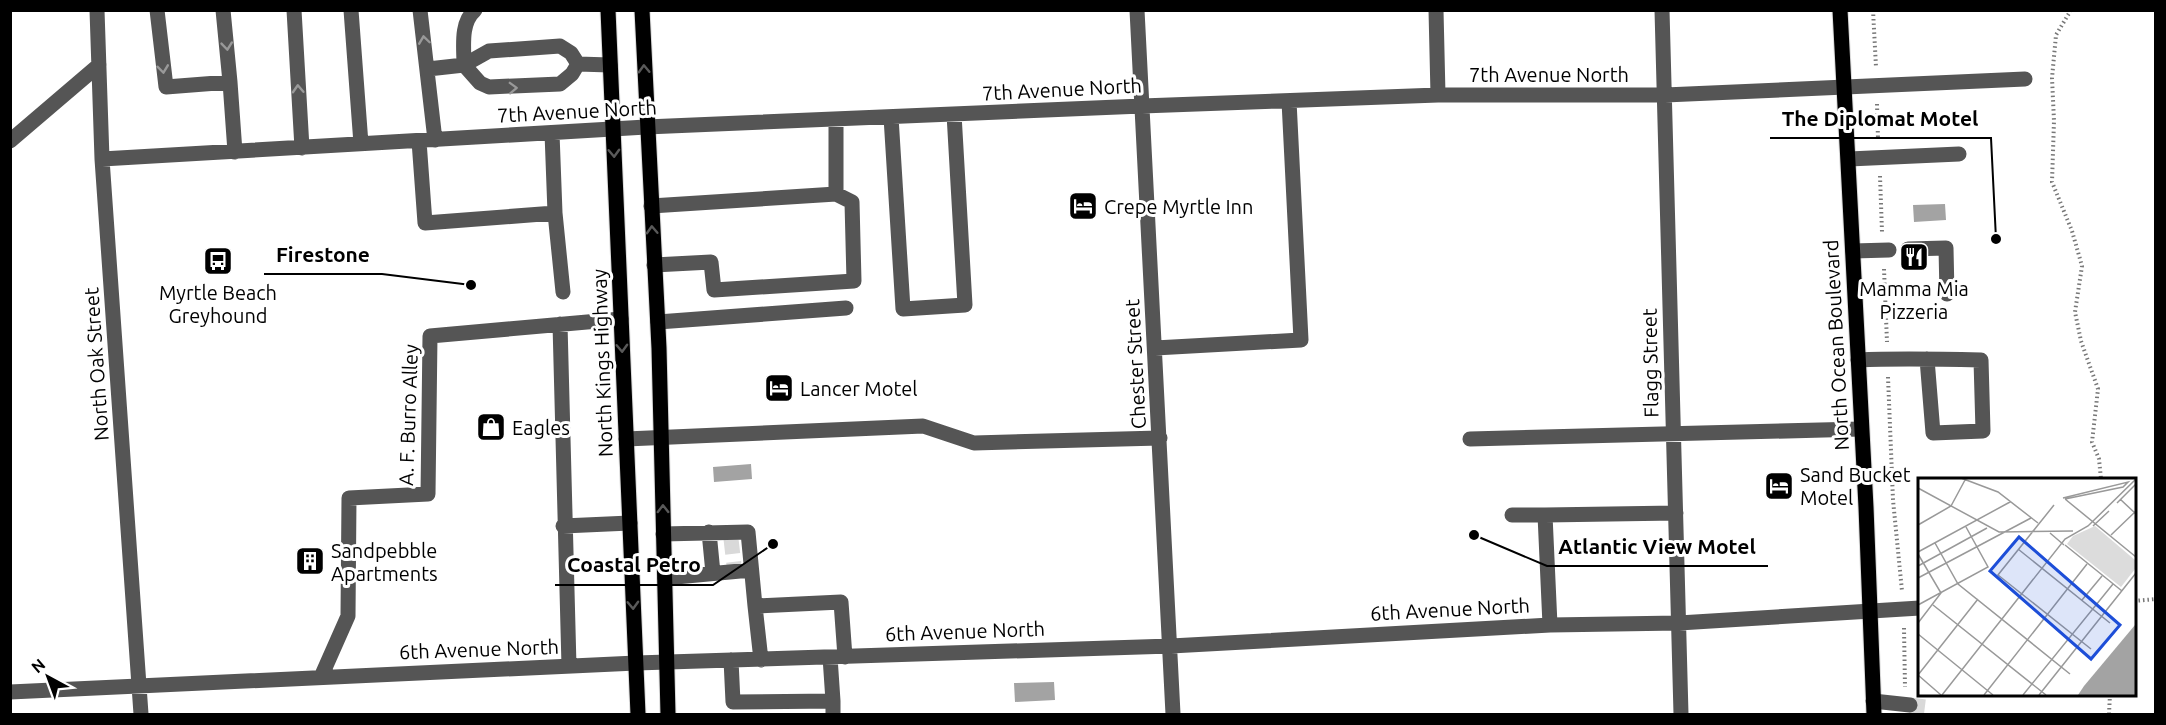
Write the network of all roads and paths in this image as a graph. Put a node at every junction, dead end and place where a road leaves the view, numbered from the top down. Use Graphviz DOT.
graph roads {
  1 [pos="98,10"];
  2 [pos="157,10"];
  3 [pos="223,10"];
  4 [pos="294,10"];
  5 [pos="351,10"];
  6 [pos="420,10"];
  7 [pos="476,10"];
  8 [pos="608,10"];
  9 [pos="642,10"];
  10 [pos="1137,10"];
  11 [pos="1436,10"];
  12 [pos="1662,10"];
  13 [pos="1840,10"];
  14 [pos="2071,10"];
  15 [pos="578,64"];
  16 [pos="99,65"];
  17 [pos="464,65"];
  18 [pos="610,65"];
  19 [pos="428,69"];
  20 [pos="2025,79"];
  21 [pos="230,82"];
  22 [pos="1843,87"];
  23 [pos="1438,95"];
  24 [pos="1665,95"];
  25 [pos="1289,101"];
  26 [pos="1142,106"];
  27 [pos="954,114"];
  28 [pos="891,117"];
  29 [pos="836,119"];
  30 [pos="646,128"];
  31 [pos="613,129"];
  32 [pos="552,133"];
  33 [pos="427,140"];
  34 [pos="10,141"];
  35 [pos="361,144"];
  36 [pos="302,148"];
  37 [pos="235,152"];
  38 [pos="1959,154"];
  39 [pos="102,159"];
  40 [pos="1849,159"];
  41 [pos="836,194"];
  42 [pos="651,206"];
  43 [pos="555,213"];
  44 [pos="1908,249"];
  45 [pos="1889,250"];
  46 [pos="1853,251"];
  47 [pos="654,265"];
  48 [pos="563,292"];
  49 [pos="1947,294"];
  50 [pos="846,308"];
  51 [pos="621,319"];
  52 [pos="658,322"];
  53 [pos="560,324"];
  54 [pos="1155,348"];
  55 [pos="1927,359"];
  56 [pos="1858,360"];
  57 [pos="1861,429"];
  58 [pos="1673,434"];
  59 [pos="661,438"];
  60 [pos="1160,438"];
  61 [pos="626,439"];
  62 [pos="1470,440"];
  63 [pos="2101,478"];
  64 [pos="1676,513"];
  65 [pos="1512,514"];
  66 [pos="1545,515"];
  67 [pos="630,523"];
  68 [pos="563,526"];
  69 [pos="709,532"];
  70 [pos="663,534"];
  71 [pos="751,570"];
  72 [pos="713,573"];
  73 [pos="665,578"];
  74 [pos="2156,599"];
  75 [pos="2136,601"];
  76 [pos="755,606"];
  77 [pos="1918,608"];
  78 [pos="1869,610"];
  79 [pos="1679,623"];
  80 [pos="1550,625"];
  81 [pos="1171,645"];
  82 [pos="838,657"];
  83 [pos="731,660"];
  84 [pos="760,660"];
  85 [pos="666,662"];
  86 [pos="636,663"];
  87 [pos="569,666"];
  88 [pos="321,677"];
  89 [pos="141,684"];
  90 [pos="10,692"];
  91 [pos="2110,695"];
  92 [pos="1910,705"];
  93 [pos="729,708"];
  94 [pos="833,708"];
  95 [pos="1873,708"];
  96 [pos="141,714"];
  97 [pos="638,714"];
  98 [pos="668,714"];
  99 [pos="1173,714"];
  100 [pos="1681,714"];
  101 [pos="2109,714"];
  1 -- 16 [label="street, North Oak Street"];
  2 -- 21 [label="street, one-way"];
  3 -- 21 [label="street, one-way"];
  36 -- 4 [label="street, one-way"];
  5 -- 35 [label="street"];
  19 -- 6 [label="street, one-way"];
  7 -- 17 [label="street"];
  8 -- 18 [label="main road, North Kings Highway"];
  30 -- 9 [label="main road, one-way"];
  10 -- 26 [label="street, Chester Street"];
  11 -- 23 [label="street"];
  12 -- 24 [label="street, Flagg Street"];
  13 -- 22 [label="main road, North Ocean Boulevard"];
  14 -- 63 [label="path"];
  15 -- 17 [label="street"];
  17 -- 15 [label="street, one-way"];
  15 -- 18 [label="street"];
  16 -- 34 [label="street"];
  16 -- 39 [label="street, North Oak Street"];
  17 -- 19 [label="street"];
  18 -- 31 [label="main road, North Kings Highway"];
  19 -- 33 [label="street"];
  20 -- 22 [label="street, 7th Avenue North"];
  21 -- 37 [label="street"];
  22 -- 24 [label="street, 7th Avenue North"];
  22 -- 40 [label="main road, North Ocean Boulevard"];
  23 -- 24 [label="street, 7th Avenue North"];
  23 -- 25 [label="street, 7th Avenue North"];
  24 -- 58 [label="street, Flagg Street"];
  25 -- 26 [label="street, 7th Avenue North"];
  25 -- 54 [label="street"];
  26 -- 27 [label="street, 7th Avenue North"];
  26 -- 54 [label="street, Chester Street"];
  27 -- 28 [label="street, 7th Avenue North"];
  27 -- 28 [label="street"];
  28 -- 29 [label="street, 7th Avenue North"];
  29 -- 30 [label="street, 7th Avenue North"];
  29 -- 41 [label="street"];
  30 -- 31 [label="street, 7th Avenue North"];
  30 -- 42 [label="main road"];
  31 -- 32 [label="street, 7th Avenue North"];
  31 -- 51 [label="main road, North Kings Highway, one-way"];
  32 -- 33 [label="street, 7th Avenue North"];
  32 -- 43 [label="street"];
  33 -- 35 [label="street, 7th Avenue North"];
  33 -- 43 [label="street"];
  35 -- 36 [label="street, 7th Avenue North"];
  36 -- 37 [label="street, 7th Avenue North"];
  37 -- 39 [label="street, 7th Avenue North"];
  38 -- 40 [label="street"];
  39 -- 89 [label="street, North Oak Street"];
  40 -- 46 [label="main road, North Ocean Boulevard"];
  41 -- 42 [label="street"];
  41 -- 47 [label="street"];
  47 -- 42 [label="main road, one-way"];
  43 -- 48 [label="street"];
  44 -- 49 [label="street"];
  45 -- 46 [label="street"];
  46 -- 56 [label="main road, North Ocean Boulevard"];
  47 -- 52 [label="main road"];
  50 -- 52 [label="street"];
  51 -- 53 [label="street, A. F. Burro Alley"];
  51 -- 61 [label="main road, North Kings Highway, one-way"];
  52 -- 59 [label="main road"];
  53 -- 68 [label="street"];
  53 -- 88 [label="street, A. F. Burro Alley"];
  54 -- 60 [label="street, Chester Street"];
  55 -- 55 [label="street"];
  55 -- 56 [label="street"];
  56 -- 57 [label="main road, North Ocean Boulevard"];
  57 -- 58 [label="street"];
  57 -- 78 [label="main road, North Ocean Boulevard"];
  58 -- 62 [label="street"];
  58 -- 64 [label="street, Flagg Street"];
  59 -- 60 [label="street"];
  59 -- 61 [label="street"];
  70 -- 59 [label="main road, one-way"];
  60 -- 81 [label="street, Chester Street"];
  61 -- 67 [label="main road, North Kings Highway"];
  64 -- 66 [label="street"];
  64 -- 79 [label="street, Flagg Street"];
  65 -- 66 [label="street"];
  66 -- 80 [label="street"];
  67 -- 68 [label="street"];
  67 -- 86 [label="main road, North Kings Highway, one-way"];
  68 -- 87 [label="street"];
  69 -- 70 [label="street"];
  69 -- 71 [label="street"];
  69 -- 72 [label="street"];
  70 -- 73 [label="main road"];
  71 -- 72 [label="street"];
  71 -- 76 [label="street"];
  72 -- 73 [label="street"];
  73 -- 85 [label="main road"];
  74 -- 75 [label="path"];
  76 -- 82 [label="street"];
  76 -- 84 [label="street"];
  77 -- 78 [label="street, 6th Avenue North"];
  78 -- 79 [label="street, 6th Avenue North"];
  78 -- 95 [label="main road, North Ocean Boulevard"];
  79 -- 80 [label="street, 6th Avenue North"];
  79 -- 100 [label="street, Flagg Street"];
  80 -- 81 [label="street, 6th Avenue North"];
  81 -- 82 [label="street, 6th Avenue North"];
  81 -- 99 [label="street, Chester Street"];
  82 -- 84 [label="street, 6th Avenue North"];
  82 -- 94 [label="street"];
  83 -- 84 [label="street, 6th Avenue North"];
  83 -- 85 [label="street, 6th Avenue North"];
  83 -- 93 [label="street"];
  85 -- 86 [label="street, 6th Avenue North"];
  85 -- 98 [label="main road"];
  86 -- 87 [label="street, 6th Avenue North"];
  86 -- 97 [label="main road, North Kings Highway"];
  87 -- 88 [label="street, 6th Avenue North"];
  88 -- 89 [label="street, 6th Avenue North"];
  89 -- 90 [label="street, 6th Avenue North"];
  89 -- 96 [label="street, North Oak Street"];
  91 -- 101 [label="path"];
  92 -- 95 [label="street"];
  93 -- 94 [label="street"];
}
